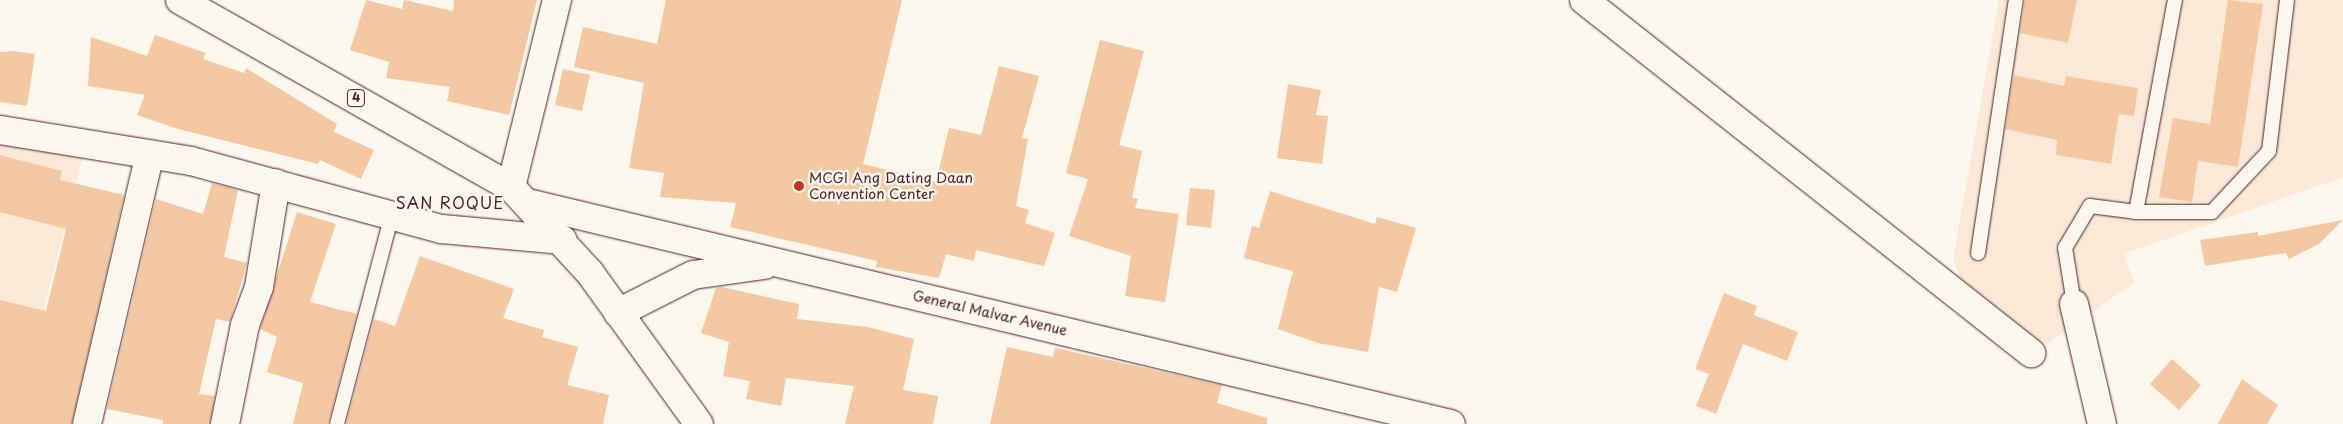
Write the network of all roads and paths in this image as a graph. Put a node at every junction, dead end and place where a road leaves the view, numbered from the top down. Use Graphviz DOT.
graph roads {
  1 [pos="180,0"];
  2 [pos="557,0"];
  3 [pos="1584,0"];
  4 [pos="2016,0"];
  5 [pos="2176,0"];
  6 [pos="2287,0"];
  7 [pos="0,130"];
  8 [pos="150,154"];
  9 [pos="276,183"];
  10 [pos="520,195"];
  11 [pos="2136,212"];
  12 [pos="392,214"];
  13 [pos="562,240"];
  14 [pos="1978,253"];
  15 [pos="779,263"];
  16 [pos="2074,304"];
  17 [pos="618,313"];
  18 [pos="2031,352"];
  19 [pos="88,424"];
  20 [pos="226,424"];
  21 [pos="337,424"];
  22 [pos="698,424"];
  23 [pos="1451,424"];
  24 [pos="2102,424"];
  1 -- 10 [label="main road, 4"];
  2 -- 10 [label="main road"];
  3 -- 18 [label="main road"];
  4 -- 14 [label="lane"];
  5 -- 11 [label="lane"];
  6 -- 11 [label="lane"];
  7 -- 8 [label="main road"];
  8 -- 9 [label="main road"];
  8 -- 19 [label="main road"];
  9 -- 12 [label="main road"];
  9 -- 20 [label="main road"];
  10 -- 13 [label="main road, 4"];
  10 -- 15 [label="main road, General Malvar Avenue / 4"];
  11 -- 16 [label="lane"];
  12 -- 13 [label="main road"];
  12 -- 21 [label="lane"];
  13 -- 17 [label="main road, 4"];
  15 -- 17 [label="main road"];
  15 -- 23 [label="main road, General Malvar Avenue / 4"];
  16 -- 24 [label="main road"];
  17 -- 22 [label="main road, 4"];
}
